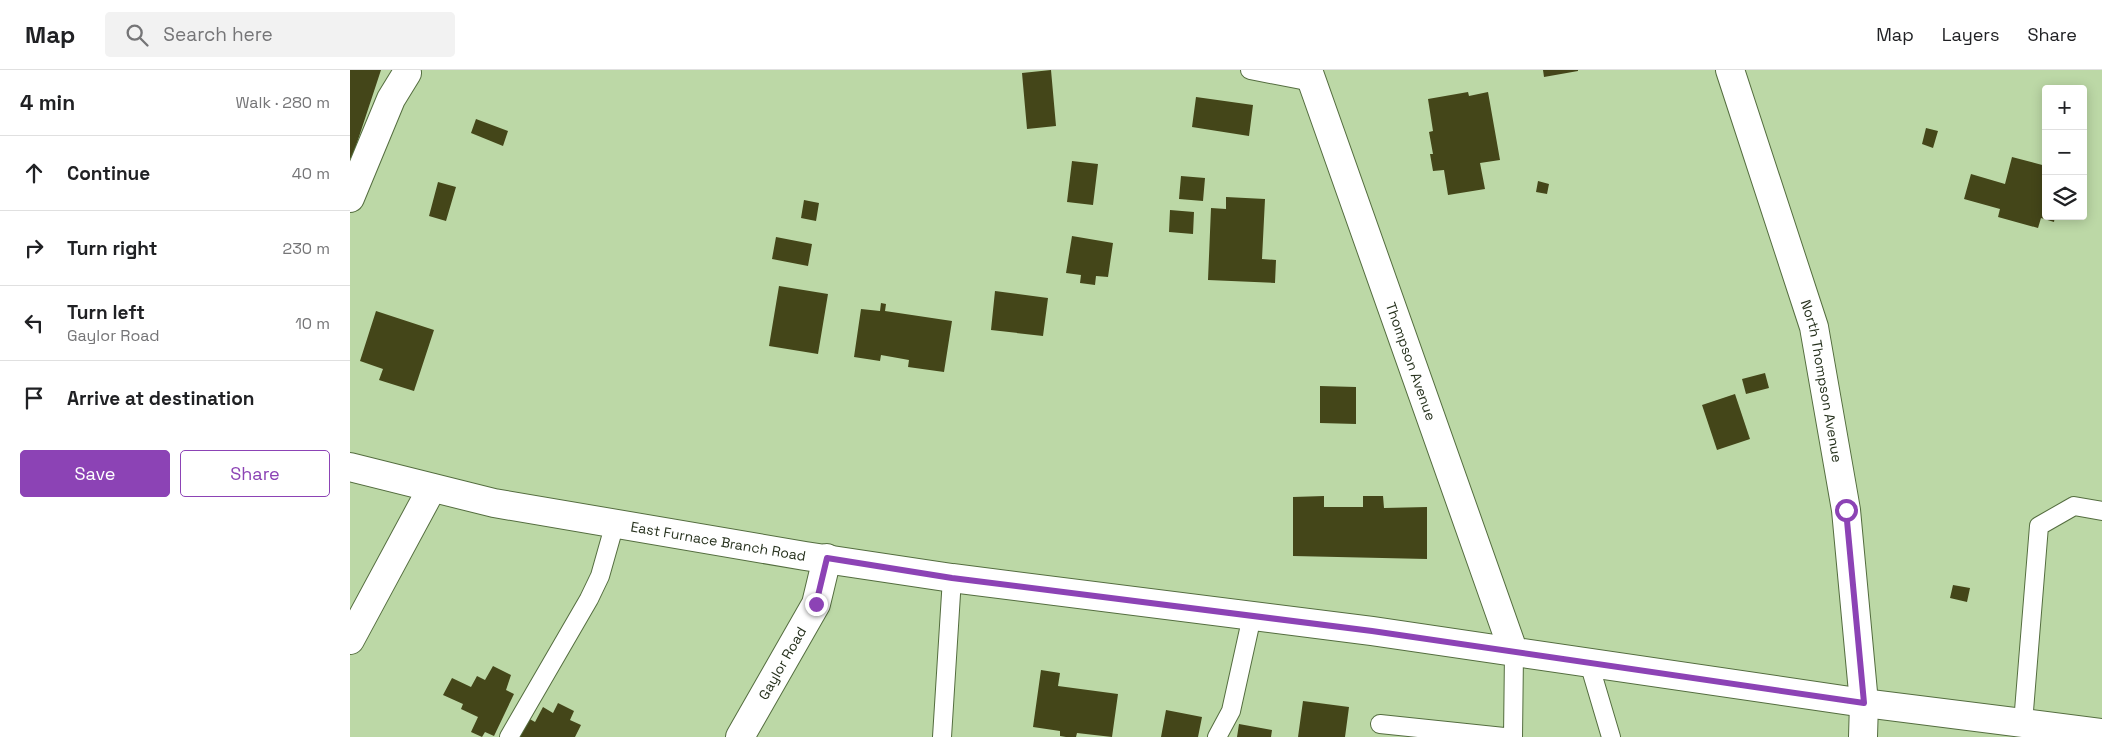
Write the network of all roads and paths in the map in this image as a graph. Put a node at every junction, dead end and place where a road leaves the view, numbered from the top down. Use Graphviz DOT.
graph roads {
  1 [pos="1250,70"];
  2 [pos="1730,70"];
  3 [pos="407,73"];
  4 [pos="1310,76"];
  5 [pos="350,198"];
  6 [pos="350,467"];
  7 [pos="432,488"];
  8 [pos="2102,511"];
  9 [pos="614,523"];
  10 [pos="827,558"];
  11 [pos="952,578"];
  12 [pos="1252,616"];
  13 [pos="350,640"];
  14 [pos="1514,653"];
  15 [pos="1589,663"];
  16 [pos="1864,703"];
  17 [pos="2023,723"];
  18 [pos="1380,724"];
  19 [pos="2087,733"];
  20 [pos="509,737"];
  21 [pos="740,737"];
  22 [pos="942,737"];
  23 [pos="1217,737"];
  24 [pos="1504,737"];
  25 [pos="1514,737"];
  26 [pos="1611,737"];
  27 [pos="1863,737"];
  1 -- 4 [label="lane"];
  2 -- 16 [label="street, North Thompson Avenue"];
  3 -- 5 [label="street"];
  4 -- 14 [label="street, Thompson Avenue"];
  6 -- 7 [label="street, East Furnace Branch Road"];
  7 -- 9 [label="street, East Furnace Branch Road"];
  7 -- 13 [label="street"];
  8 -- 17 [label="lane"];
  9 -- 10 [label="street, East Furnace Branch Road"];
  9 -- 20 [label="lane"];
  10 -- 11 [label="street, East Furnace Branch Road"];
  10 -- 21 [label="street, Gaylor Road"];
  11 -- 12 [label="street, East Furnace Branch Road"];
  11 -- 22 [label="lane"];
  12 -- 14 [label="street, East Furnace Branch Road"];
  12 -- 23 [label="lane"];
  14 -- 15 [label="street, East Furnace Branch Road"];
  14 -- 25 [label="lane"];
  15 -- 16 [label="street, East Furnace Branch Road"];
  15 -- 26 [label="lane"];
  16 -- 17 [label="street, East Furnace Branch Road"];
  16 -- 27 [label="street, North Thompson Avenue"];
  17 -- 19 [label="street, East Furnace Branch Road"];
  18 -- 24 [label="lane"];
}
